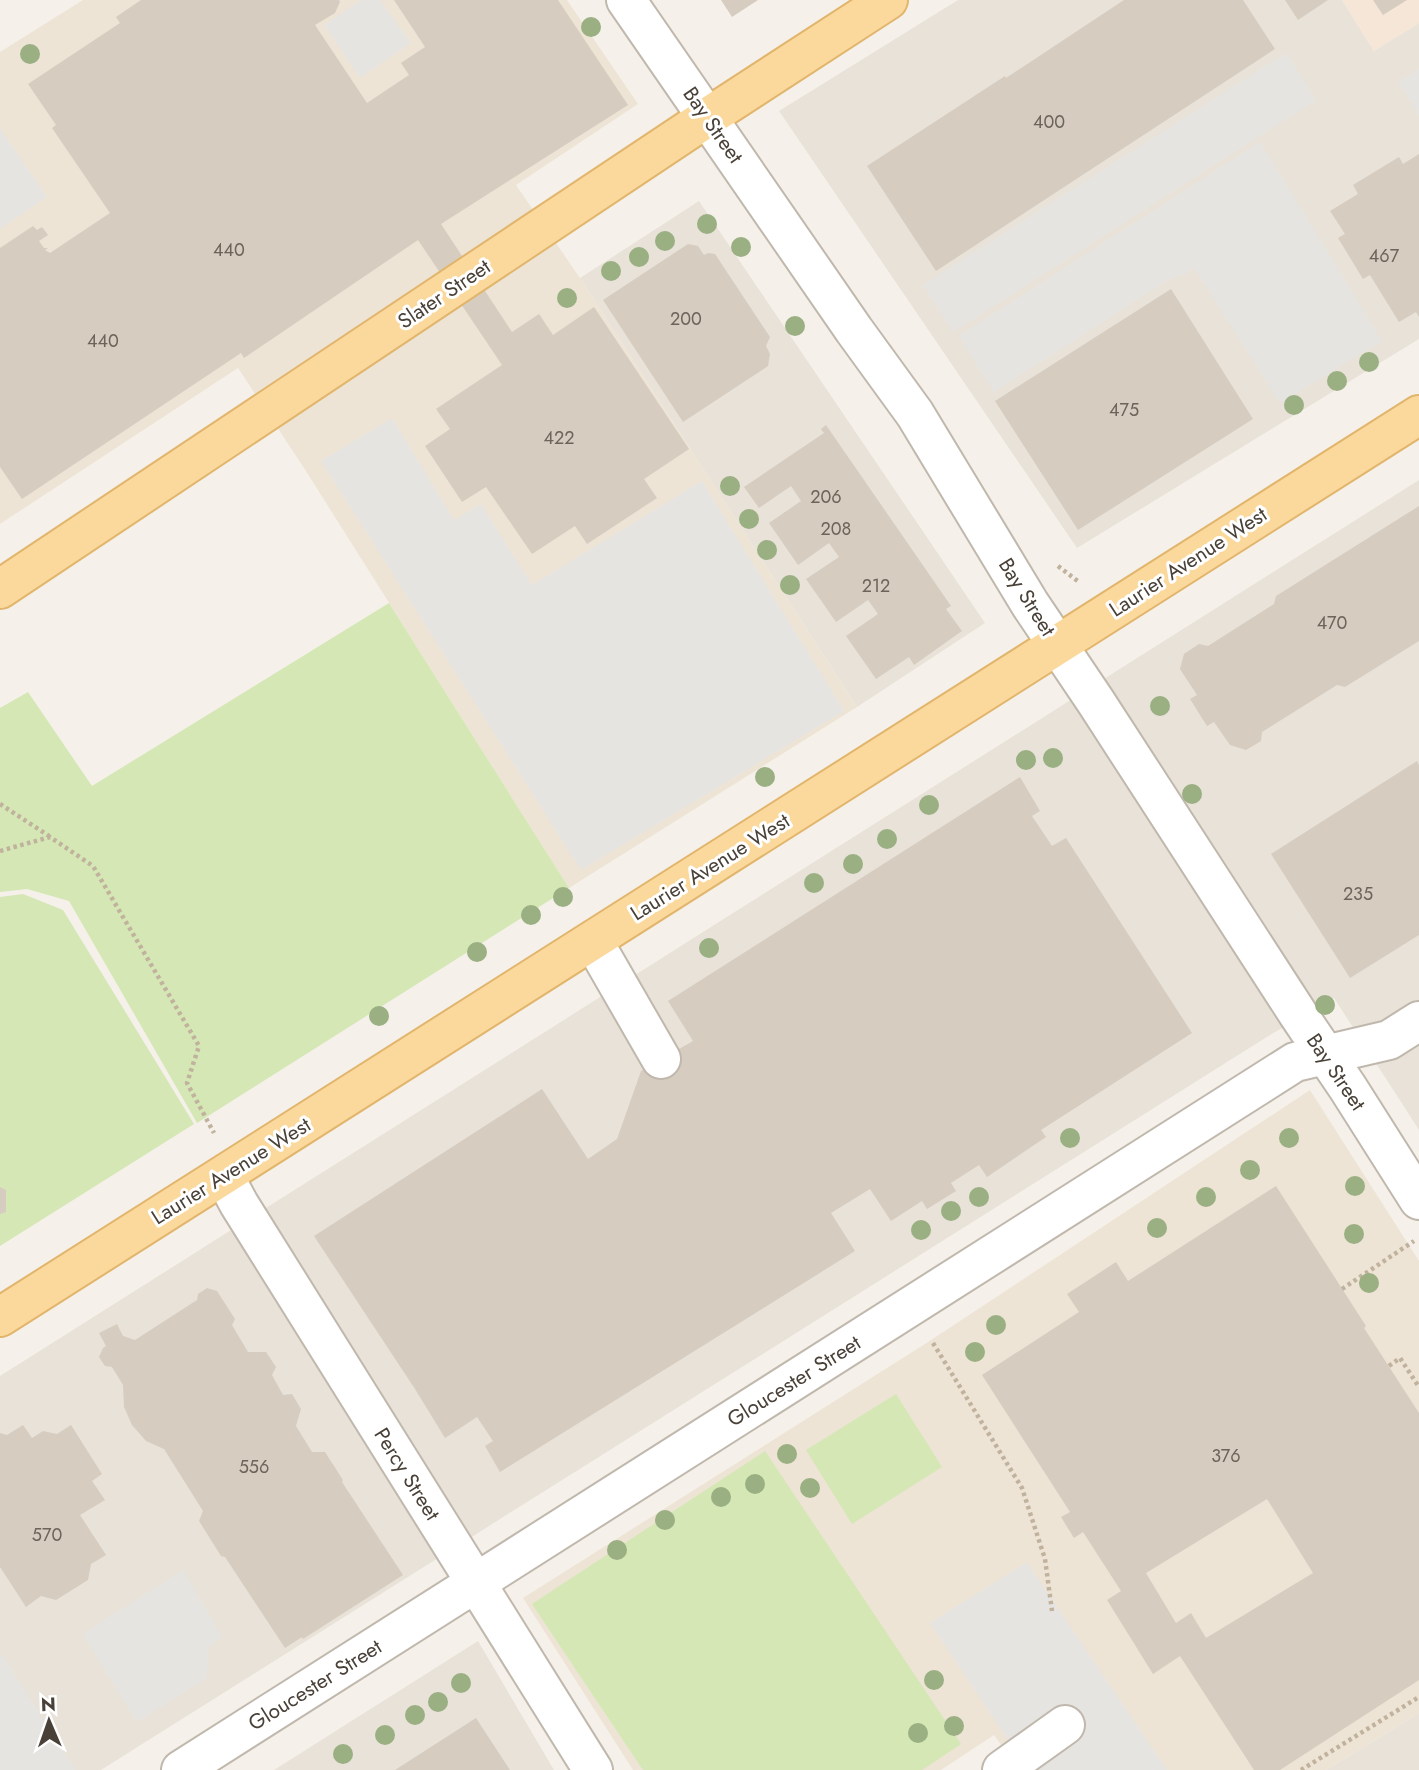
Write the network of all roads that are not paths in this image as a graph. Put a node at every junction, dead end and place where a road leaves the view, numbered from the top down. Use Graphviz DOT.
graph roads {
  1 [pos="626,0"];
  2 [pos="888,0"];
  3 [pos="708,117"];
  4 [pos="1419,415"];
  5 [pos="0,589"];
  6 [pos="1058,645"];
  7 [pos="593,941"];
  8 [pos="1419,1021"];
  9 [pos="1324,1055"];
  10 [pos="662,1059"];
  11 [pos="224,1176"];
  12 [pos="1419,1200"];
  13 [pos="0,1317"];
  14 [pos="475,1583"];
  15 [pos="1065,1725"];
  16 [pos="181,1770"];
  17 [pos="593,1770"];
  18 [pos="1002,1770"];
  1 -- 3 [label="street, Bay Street"];
  2 -- 3 [label="main road, Slater Street"];
  3 -- 5 [label="main road, Slater Street"];
  3 -- 6 [label="street, Bay Street"];
  4 -- 6 [label="main road, Laurier Avenue West"];
  6 -- 7 [label="main road, Laurier Avenue West"];
  6 -- 9 [label="street, Bay Street"];
  7 -- 10 [label="street"];
  7 -- 11 [label="main road, Laurier Avenue West"];
  8 -- 9 [label="street, Gloucester Street"];
  9 -- 12 [label="street, Bay Street"];
  9 -- 14 [label="street, Gloucester Street"];
  11 -- 13 [label="main road, Laurier Avenue West"];
  11 -- 14 [label="street, Percy Street"];
  14 -- 16 [label="street, Gloucester Street"];
  14 -- 17 [label="street, Percy Street"];
  15 -- 18 [label="street"];
}
